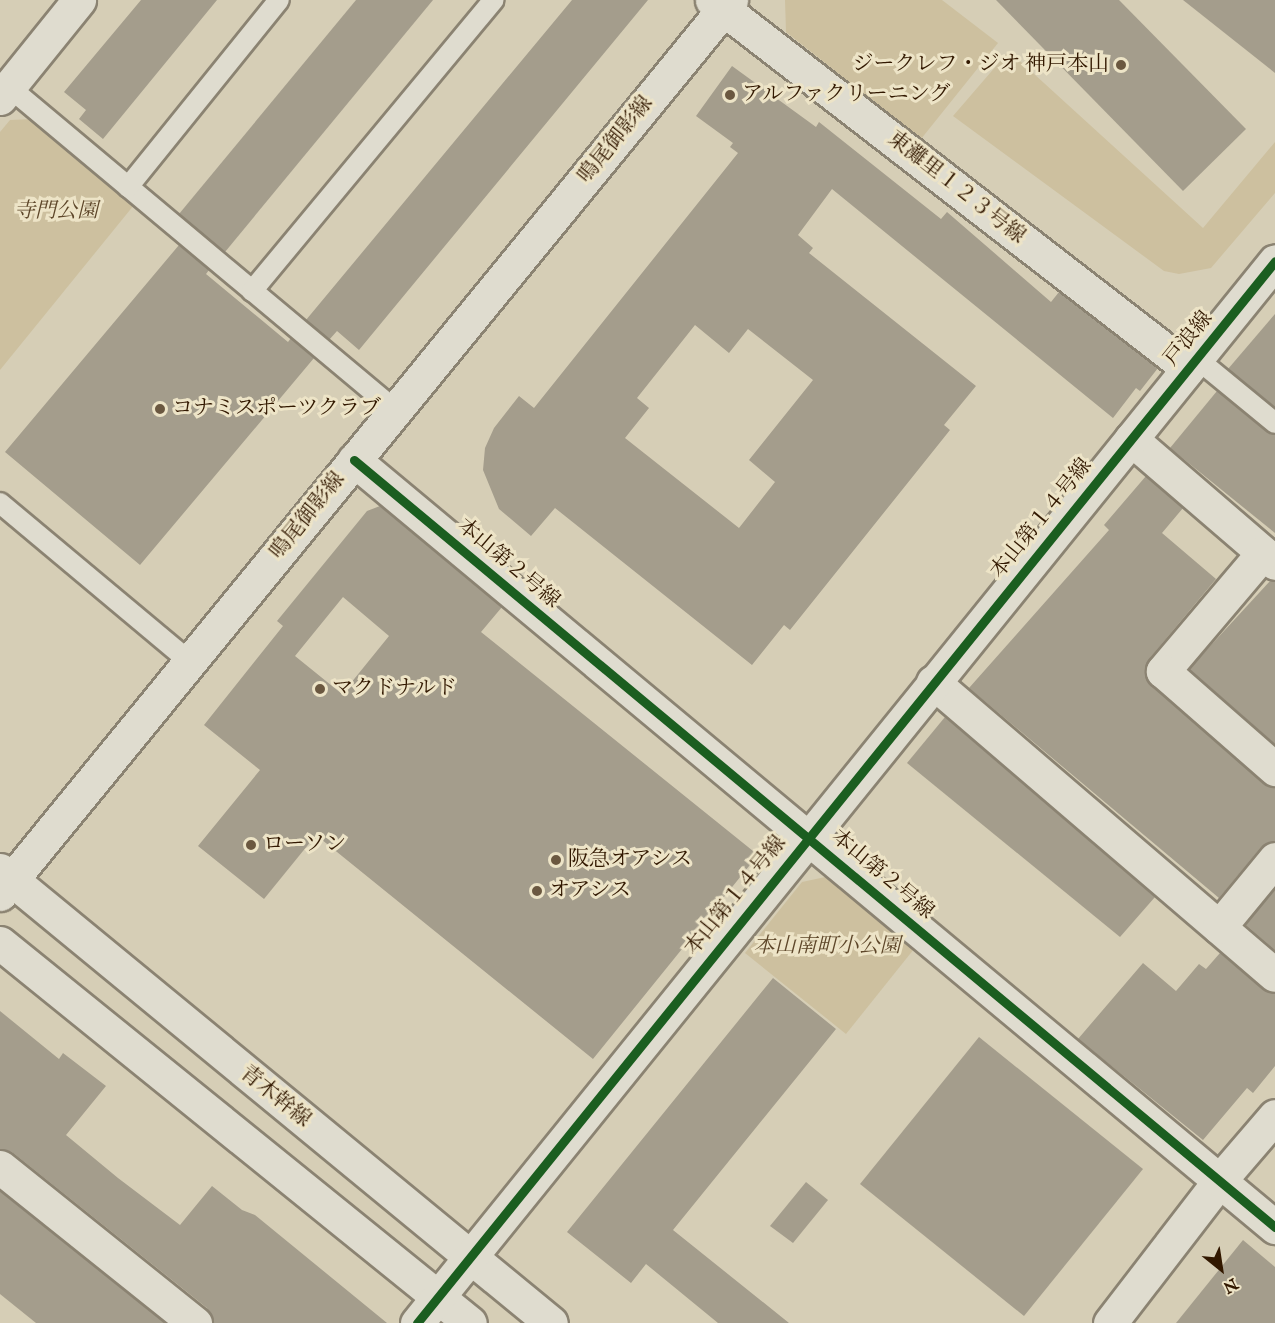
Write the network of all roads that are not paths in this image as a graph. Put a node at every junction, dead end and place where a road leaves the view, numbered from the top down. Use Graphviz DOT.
graph roads {
  1 [pos="79,0"];
  2 [pos="279,0"];
  3 [pos="494,0"];
  4 [pos="722,3"];
  5 [pos="4,93"];
  6 [pos="128,187"];
  7 [pos="1275,261"];
  8 [pos="252,291"];
  9 [pos="1192,363"];
  10 [pos="394,410"];
  11 [pos="1275,423"];
  12 [pos="1131,439"];
  13 [pos="354,460"];
  14 [pos="0,503"];
  15 [pos="1271,552"];
  16 [pos="189,661"];
  17 [pos="933,682"];
  18 [pos="1275,769"];
  19 [pos="808,837"];
  20 [pos="1275,859"];
  21 [pos="4,882"];
  22 [pos="1218,927"];
  23 [pos="0,943"];
  24 [pos="1275,975"];
  25 [pos="1275,1116"];
  26 [pos="0,1167"];
  27 [pos="1220,1180"];
  28 [pos="1275,1227"];
  29 [pos="469,1256"];
  30 [pos="438,1297"];
  31 [pos="195,1323"];
  32 [pos="417,1323"];
  33 [pos="470,1323"];
  34 [pos="551,1323"];
  35 [pos="1110,1323"];
  1 -- 5 [label="street"];
  2 -- 6 [label="lane"];
  3 -- 8 [label="lane"];
  4 -- 9 [label="street, 東灘里１２３号線"];
  4 -- 10 [label="street, 鳴尾御影線"];
  5 -- 6 [label="lane"];
  6 -- 8 [label="lane"];
  7 -- 9 [label="street, 戸浪線"];
  8 -- 10 [label="lane"];
  9 -- 11 [label="lane"];
  9 -- 12 [label="street, 戸浪線"];
  10 -- 13 [label="street, 鳴尾御影線"];
  12 -- 15 [label="street"];
  12 -- 17 [label="street, 本山第１４号線"];
  13 -- 16 [label="street, 鳴尾御影線"];
  13 -- 19 [label="street, 本山第２号線"];
  14 -- 16 [label="lane"];
  15 -- 18 [label="street"];
  16 -- 21 [label="street, 鳴尾御影線"];
  17 -- 19 [label="street, 本山第１４号線"];
  17 -- 22 [label="street"];
  19 -- 27 [label="street, 本山第２号線"];
  19 -- 29 [label="street, 本山第１４号線"];
  20 -- 22 [label="street"];
  21 -- 29 [label="street, 青木幹線"];
  22 -- 24 [label="street"];
  23 -- 30 [label="street"];
  25 -- 27 [label="street"];
  26 -- 31 [label="street"];
  27 -- 28 [label="street, 本山第２号線"];
  27 -- 35 [label="street"];
  29 -- 30 [label="street, 本山第１４号線"];
  29 -- 34 [label="street, 青木幹線"];
  30 -- 32 [label="street, 本山第１４号線"];
  30 -- 33 [label="street"];
}
